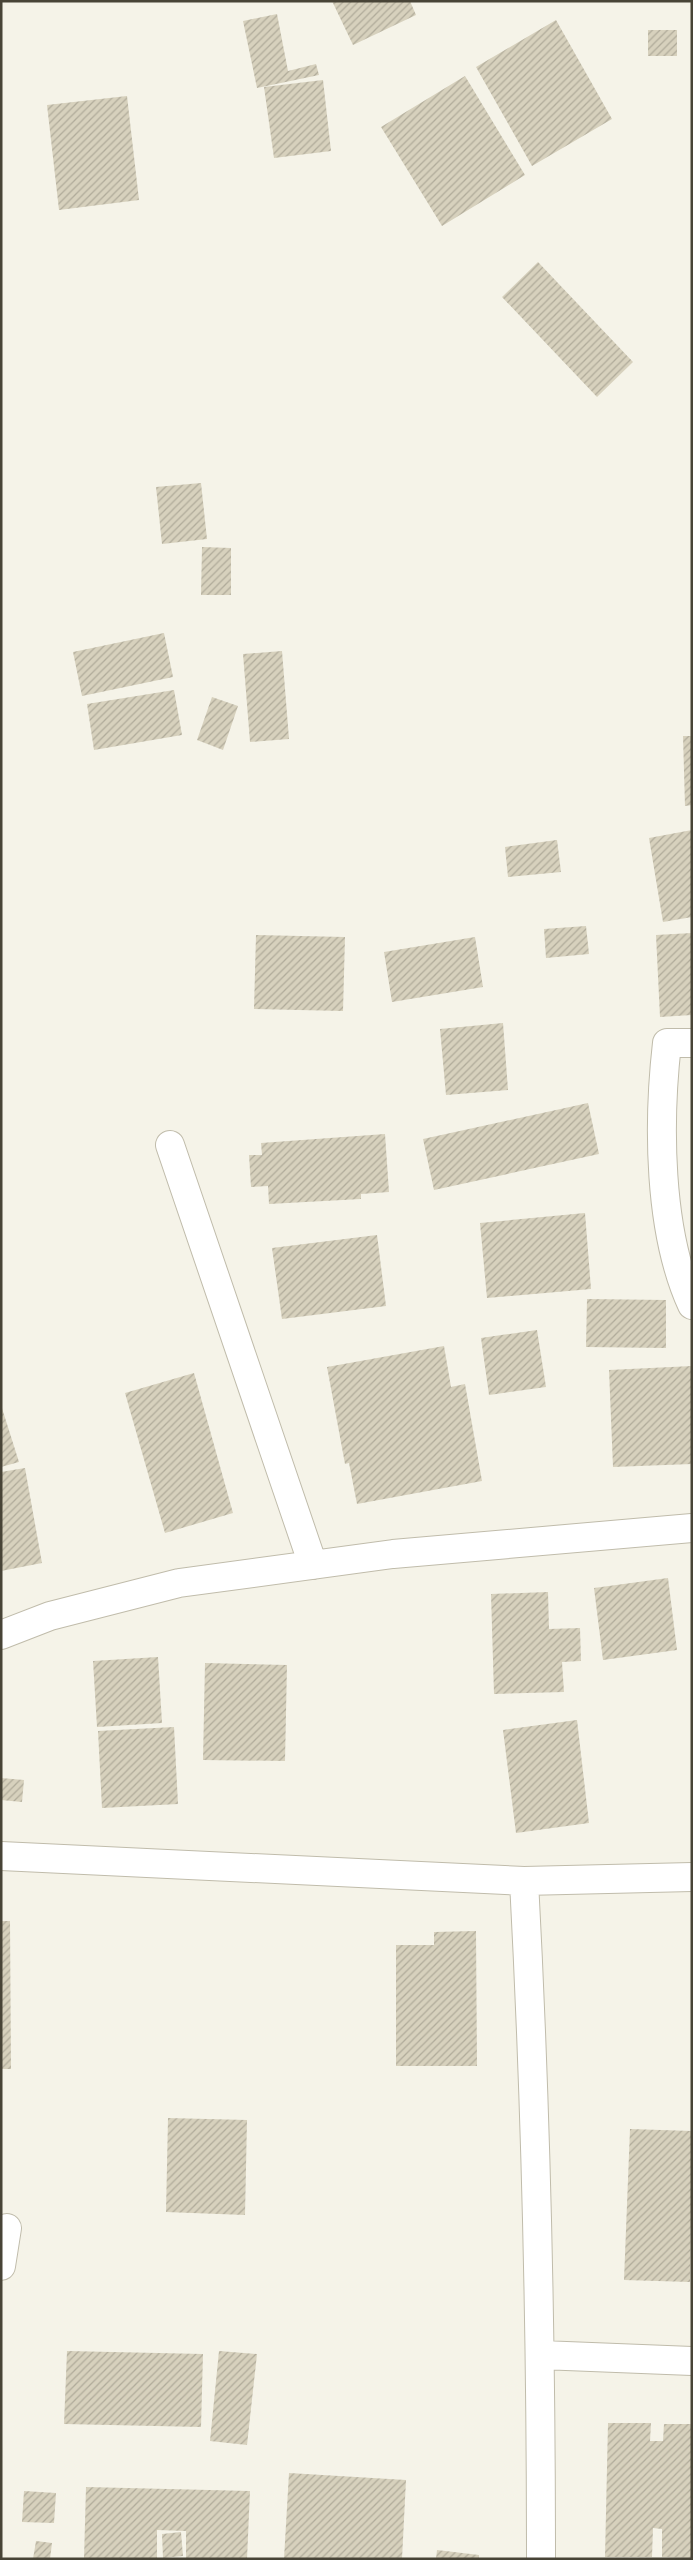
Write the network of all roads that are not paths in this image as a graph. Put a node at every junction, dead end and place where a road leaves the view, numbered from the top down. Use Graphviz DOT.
graph roads {
  1 [pos="692,1043"];
  2 [pos="170,1145"];
  3 [pos="692,1305"];
  4 [pos="692,1528"];
  5 [pos="313,1565"];
  6 [pos="1,1635"];
  7 [pos="1,1856"];
  8 [pos="692,1877"];
  9 [pos="524,1880"];
  10 [pos="8,2228"];
  11 [pos="1,2266"];
  12 [pos="541,2355"];
  13 [pos="692,2361"];
  14 [pos="541,2559"];
  1 -- 3 [label="street"];
  2 -- 5 [label="street"];
  4 -- 5 [label="street"];
  5 -- 6 [label="street"];
  7 -- 9 [label="street"];
  8 -- 9 [label="street"];
  9 -- 12 [label="street"];
  10 -- 11 [label="street"];
  12 -- 13 [label="street"];
  12 -- 14 [label="street"];
}
